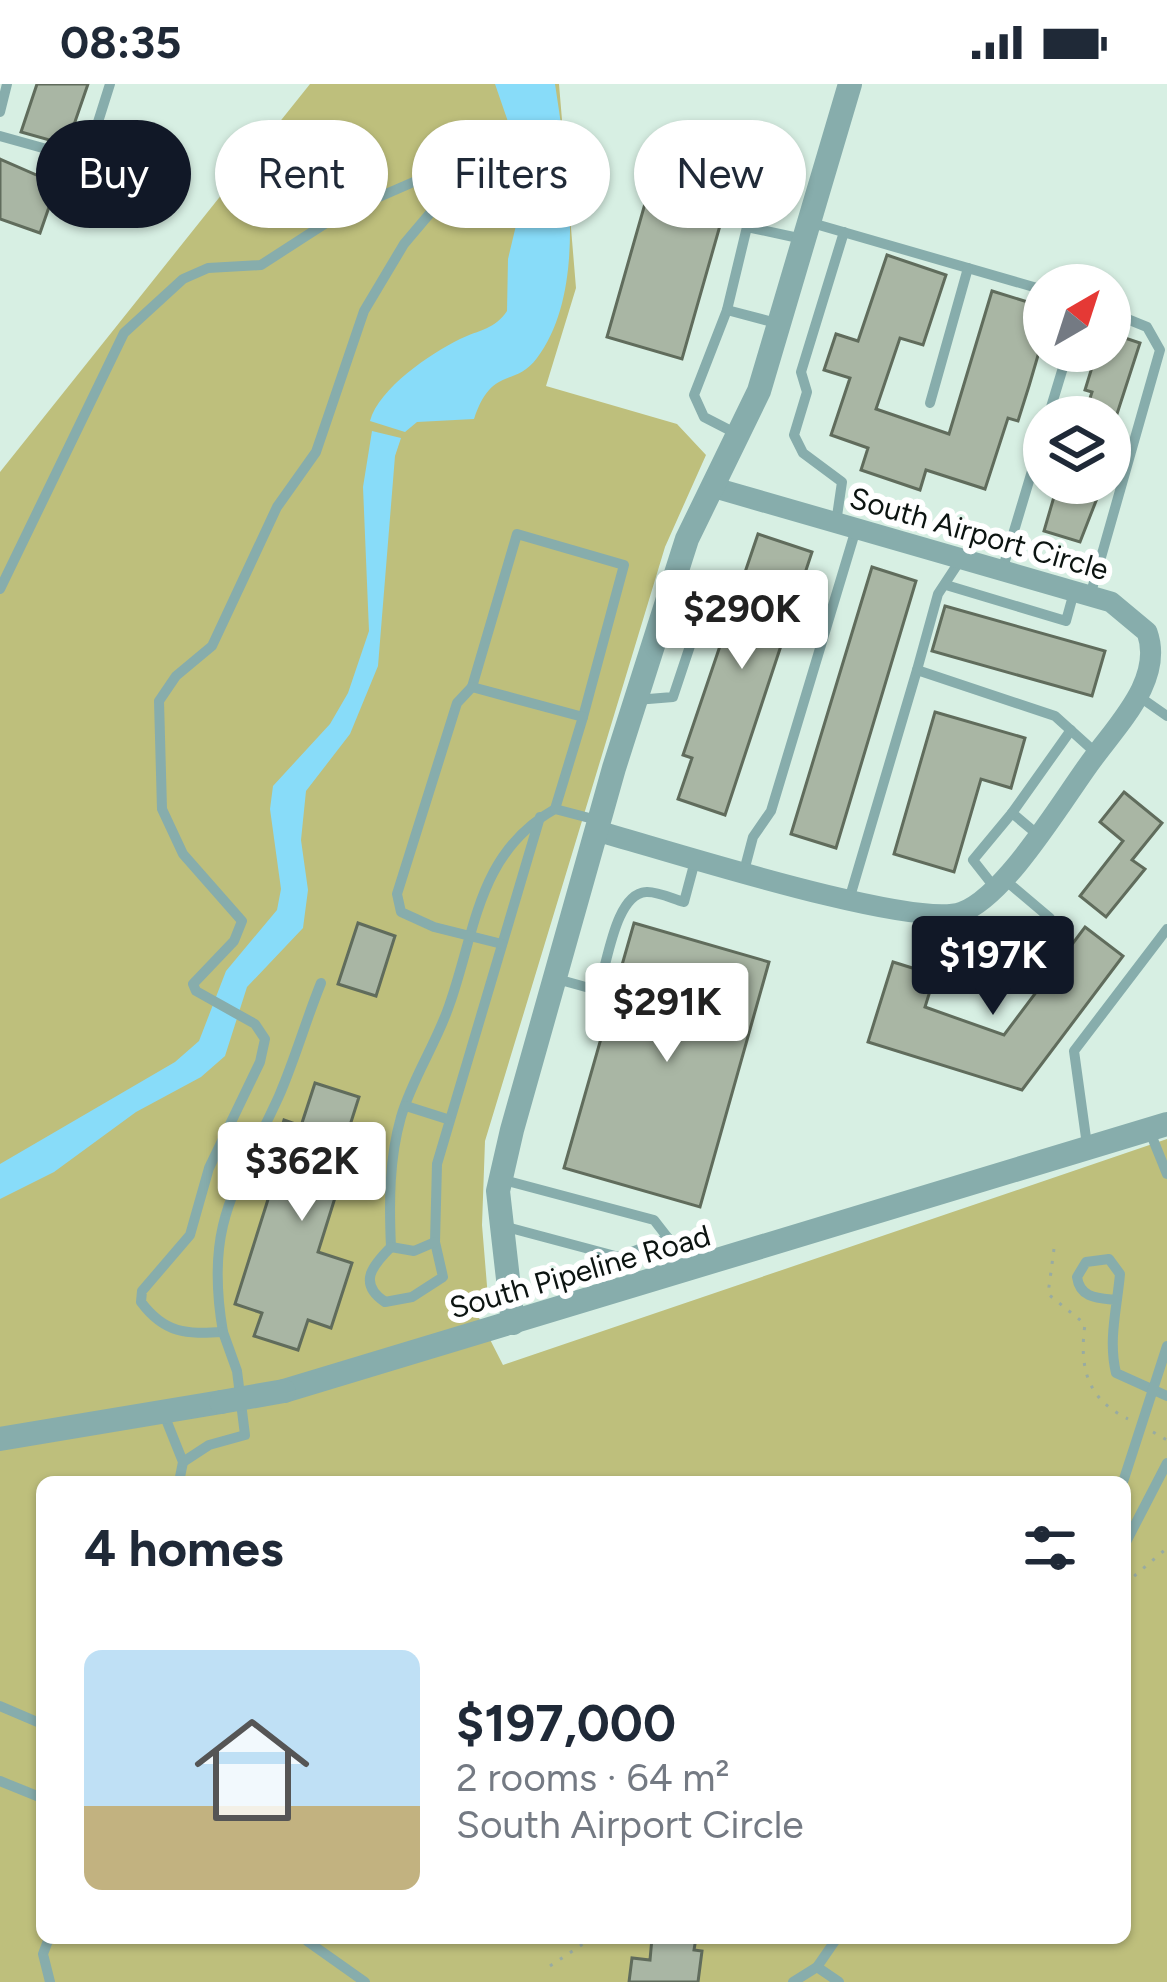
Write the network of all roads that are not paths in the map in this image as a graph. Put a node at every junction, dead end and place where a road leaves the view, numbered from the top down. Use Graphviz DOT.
graph roads {
  1 [pos="8,84"];
  2 [pos="110,84"];
  3 [pos="850,84"];
  4 [pos="0,112"];
  5 [pos="0,136"];
  6 [pos="809,231"];
  7 [pos="844,232"];
  8 [pos="968,268"];
  9 [pos="1023,284"];
  10 [pos="727,310"];
  11 [pos="1131,321"];
  12 [pos="780,325"];
  13 [pos="930,403"];
  14 [pos="738,434"];
  15 [pos="712,487"];
  16 [pos="1023,501"];
  17 [pos="846,526"];
  18 [pos="961,559"];
  19 [pos="1002,571"];
  20 [pos="674,581"];
  21 [pos="946,585"];
  22 [pos="0,589"];
  23 [pos="1082,594"];
  24 [pos="916,670"];
  25 [pos="472,687"];
  26 [pos="1137,695"];
  27 [pos="636,700"];
  28 [pos="1167,716"];
  29 [pos="583,717"];
  30 [pos="1071,730"];
  31 [pos="1096,753"];
  32 [pos="555,809"];
  33 [pos="1012,813"];
  34 [pos="541,817"];
  35 [pos="599,826"];
  36 [pos="1036,834"];
  37 [pos="696,858"];
  38 [pos="745,871"];
  39 [pos="999,883"];
  40 [pos="849,900"];
  41 [pos="936,916"];
  42 [pos="1167,929"];
  43 [pos="467,934"];
  44 [pos="502,944"];
  45 [pos="557,979"];
  46 [pos="320,983"];
  47 [pos="406,1106"];
  48 [pos="447,1119"];
  49 [pos="1158,1126"];
  50 [pos="1087,1145"];
  51 [pos="1167,1174"];
  52 [pos="500,1179"];
  53 [pos="500,1226"];
  54 [pos="668,1238"];
  55 [pos="435,1242"];
  56 [pos="391,1247"];
  57 [pos="681,1274"];
  58 [pos="1117,1300"];
  59 [pos="513,1323"];
  60 [pos="224,1332"];
  61 [pos="1167,1346"];
  62 [pos="1153,1389"];
  63 [pos="1167,1396"];
  64 [pos="163,1412"];
  65 [pos="0,1439"];
  66 [pos="183,1462"];
  67 [pos="1167,1463"];
  68 [pos="180,1476"];
  69 [pos="1125,1476"];
  70 [pos="1131,1532"];
  71 [pos="0,1706"];
  72 [pos="36,1721"];
  73 [pos="0,1781"];
  74 [pos="36,1796"];
  75 [pos="47,1944"];
  76 [pos="311,1944"];
  77 [pos="833,1944"];
  78 [pos="817,1967"];
  79 [pos="833,1980"];
  80 [pos="50,1982"];
  81 [pos="365,1982"];
  82 [pos="793,1982"];
  1 -- 4 [label="lane"];
  2 -- 5 [label="lane"];
  3 -- 6 [label="street"];
  6 -- 7 [label="lane"];
  6 -- 10 [label="lane"];
  6 -- 12 [label="street"];
  7 -- 8 [label="lane"];
  7 -- 17 [label="lane"];
  8 -- 9 [label="lane"];
  8 -- 13 [label="lane"];
  10 -- 12 [label="lane"];
  10 -- 14 [label="lane"];
  11 -- 23 [label="lane"];
  12 -- 14 [label="street"];
  14 -- 15 [label="street"];
  15 -- 17 [label="street, South Airport Circle"];
  15 -- 20 [label="street"];
  16 -- 19 [label="lane"];
  17 -- 18 [label="street, South Airport Circle"];
  17 -- 38 [label="lane"];
  18 -- 19 [label="street, South Airport Circle"];
  18 -- 21 [label="lane"];
  19 -- 23 [label="street, South Airport Circle"];
  20 -- 27 [label="street"];
  20 -- 27 [label="lane"];
  21 -- 23 [label="lane"];
  21 -- 24 [label="lane"];
  22 -- 60 [label="lane"];
  23 -- 26 [label="street, South Airport Circle"];
  24 -- 30 [label="lane"];
  24 -- 40 [label="lane"];
  25 -- 29 [label="lane"];
  25 -- 29 [label="lane"];
  25 -- 43 [label="lane"];
  26 -- 28 [label="lane"];
  26 -- 31 [label="street, South Airport Circle"];
  27 -- 35 [label="street"];
  29 -- 32 [label="lane"];
  30 -- 31 [label="lane"];
  30 -- 33 [label="lane"];
  31 -- 36 [label="street, South Airport Circle"];
  32 -- 34 [label="lane"];
  32 -- 35 [label="lane"];
  33 -- 36 [label="lane"];
  33 -- 39 [label="lane"];
  34 -- 43 [label="lane"];
  34 -- 44 [label="lane"];
  35 -- 37 [label="street"];
  35 -- 45 [label="street"];
  36 -- 39 [label="street, South Airport Circle"];
  37 -- 38 [label="street"];
  37 -- 45 [label="lane"];
  38 -- 40 [label="street"];
  39 -- 41 [label="street, South Airport Circle"];
  39 -- 41 [label="lane"];
  40 -- 41 [label="street"];
  42 -- 50 [label="lane"];
  43 -- 44 [label="lane"];
  43 -- 47 [label="lane"];
  44 -- 48 [label="lane"];
  45 -- 52 [label="street"];
  46 -- 60 [label="lane"];
  47 -- 48 [label="lane"];
  47 -- 56 [label="lane"];
  48 -- 55 [label="lane"];
  49 -- 50 [label="street, South Pipeline Road"];
  49 -- 51 [label="lane"];
  50 -- 57 [label="street, South Pipeline Road"];
  52 -- 53 [label="street"];
  52 -- 54 [label="lane"];
  53 -- 54 [label="lane"];
  53 -- 59 [label="street"];
  54 -- 57 [label="lane"];
  55 -- 56 [label="lane"];
  55 -- 56 [label="lane"];
  57 -- 59 [label="street, South Pipeline Road"];
  58 -- 58 [label="lane"];
  58 -- 62 [label="lane"];
  59 -- 64 [label="street, South Pipeline Road, bridge"];
  60 -- 66 [label="lane"];
  61 -- 62 [label="lane"];
  62 -- 63 [label="lane"];
  62 -- 69 [label="lane"];
  64 -- 65 [label="street, South Pipeline Road"];
  64 -- 66 [label="lane"];
  66 -- 68 [label="lane"];
  67 -- 70 [label="lane"];
  71 -- 72 [label="lane"];
  73 -- 74 [label="lane"];
  75 -- 80 [label="lane"];
  76 -- 81 [label="lane"];
  77 -- 78 [label="lane"];
  78 -- 79 [label="lane"];
  78 -- 82 [label="lane"];
}
